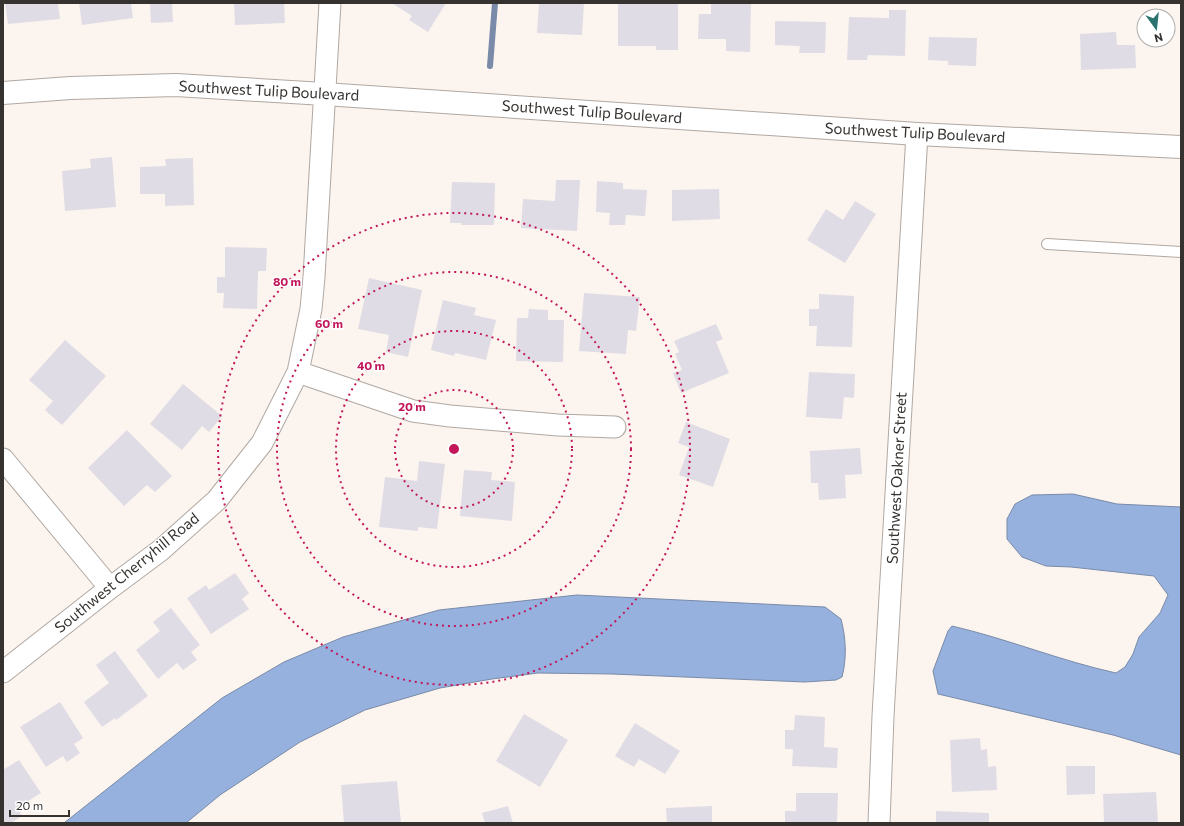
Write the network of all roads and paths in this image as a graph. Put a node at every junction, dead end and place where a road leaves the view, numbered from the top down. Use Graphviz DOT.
graph roads {
  1 [pos="330,3"];
  2 [pos="3,93"];
  3 [pos="324,94"];
  4 [pos="917,134"];
  5 [pos="1181,147"];
  6 [pos="1047,244"];
  7 [pos="1181,252"];
  8 [pos="298,372"];
  9 [pos="614,427"];
  10 [pos="3,459"];
  11 [pos="110,588"];
  12 [pos="3,672"];
  13 [pos="878,823"];
  1 -- 3 [label="street, Southwest Cherryhill Road"];
  2 -- 3 [label="street, Southwest Tulip Boulevard"];
  3 -- 4 [label="street, Southwest Tulip Boulevard"];
  3 -- 8 [label="street, Southwest Cherryhill Road"];
  4 -- 5 [label="street, Southwest Tulip Boulevard"];
  4 -- 13 [label="street, Southwest Oakner Street"];
  6 -- 7 [label="lane"];
  8 -- 9 [label="street"];
  8 -- 11 [label="street, Southwest Cherryhill Road"];
  10 -- 11 [label="street"];
  11 -- 12 [label="street, Southwest Cherryhill Road"];
}
